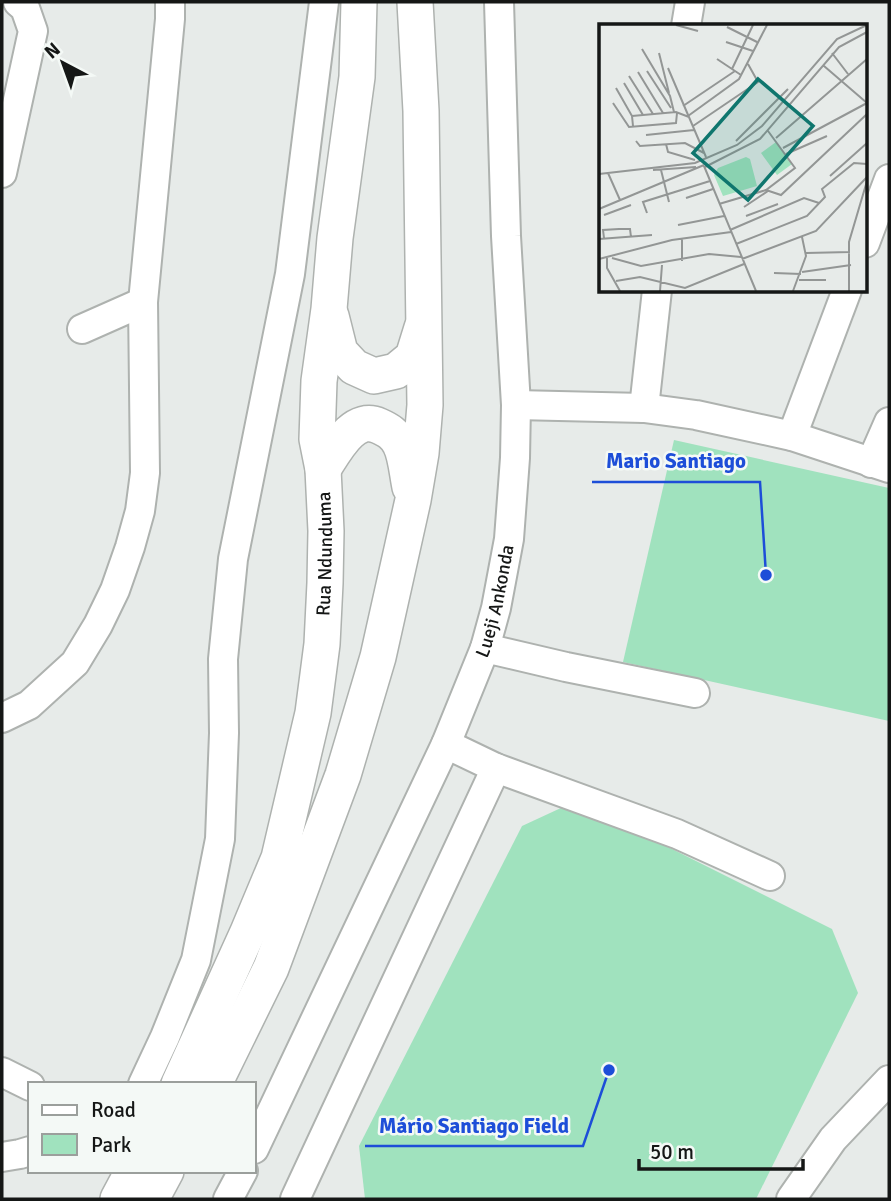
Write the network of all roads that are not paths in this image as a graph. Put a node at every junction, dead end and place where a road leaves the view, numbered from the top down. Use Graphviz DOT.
graph roads {
  1 [pos="18,2"];
  2 [pos="170,2"];
  3 [pos="324,2"];
  4 [pos="359,2"];
  5 [pos="415,2"];
  6 [pos="499,2"];
  7 [pos="690,2"];
  8 [pos="686,24"];
  9 [pos="2,173"];
  10 [pos="889,179"];
  11 [pos="866,240"];
  12 [pos="657,292"];
  13 [pos="846,292"];
  14 [pos="143,302"];
  15 [pos="329,309"];
  16 [pos="425,319"];
  17 [pos="82,328"];
  18 [pos="516,405"];
  19 [pos="645,408"];
  20 [pos="889,422"];
  21 [pos="792,436"];
  22 [pos="880,465"];
  23 [pos="323,468"];
  24 [pos="413,500"];
  25 [pos="485,648"];
  26 [pos="695,693"];
  27 [pos="2,718"];
  28 [pos="446,744"];
  29 [pos="496,768"];
  30 [pos="770,876"];
  31 [pos="2,1072"];
  32 [pos="889,1080"];
  33 [pos="144,1082"];
  34 [pos="181,1082"];
  35 [pos="215,1082"];
  36 [pos="28,1085"];
  37 [pos="256,1145"];
  38 [pos="28,1152"];
  39 [pos="2,1157"];
  40 [pos="132,1173"];
  41 [pos="165,1173"];
  42 [pos="242,1173"];
  43 [pos="118,1199"];
  44 [pos="151,1199"];
  45 [pos="228,1199"];
  46 [pos="295,1199"];
  47 [pos="791,1199"];
  1 -- 9 [label="street"];
  2 -- 14 [label="street"];
  3 -- 33 [label="street"];
  4 -- 15 [label="main road, Rua Ndunduma"];
  5 -- 16 [label="main road"];
  6 -- 18 [label="street, Lueji Ankonda"];
  7 -- 8 [label="street"];
  10 -- 11 [label="street"];
  12 -- 19 [label="street"];
  13 -- 21 [label="street"];
  14 -- 17 [label="street"];
  14 -- 27 [label="street"];
  15 -- 16 [label="main road"];
  15 -- 23 [label="main road, Rua Ndunduma"];
  16 -- 24 [label="main road"];
  18 -- 19 [label="street"];
  18 -- 25 [label="street, Lueji Ankonda"];
  19 -- 21 [label="street"];
  20 -- 22 [label="street"];
  21 -- 22 [label="street"];
  23 -- 24 [label="main road"];
  23 -- 34 [label="main road, Rua Ndunduma"];
  24 -- 35 [label="main road"];
  25 -- 26 [label="street"];
  25 -- 28 [label="street, Lueji Ankonda"];
  28 -- 29 [label="street"];
  28 -- 37 [label="street, Lueji Ankonda"];
  29 -- 30 [label="street"];
  29 -- 46 [label="street"];
  31 -- 36 [label="street"];
  32 -- 47 [label="street"];
  38 -- 39 [label="street"];
  40 -- 43 [label="main road"];
  41 -- 44 [label="main road"];
  42 -- 45 [label="street"];
}
